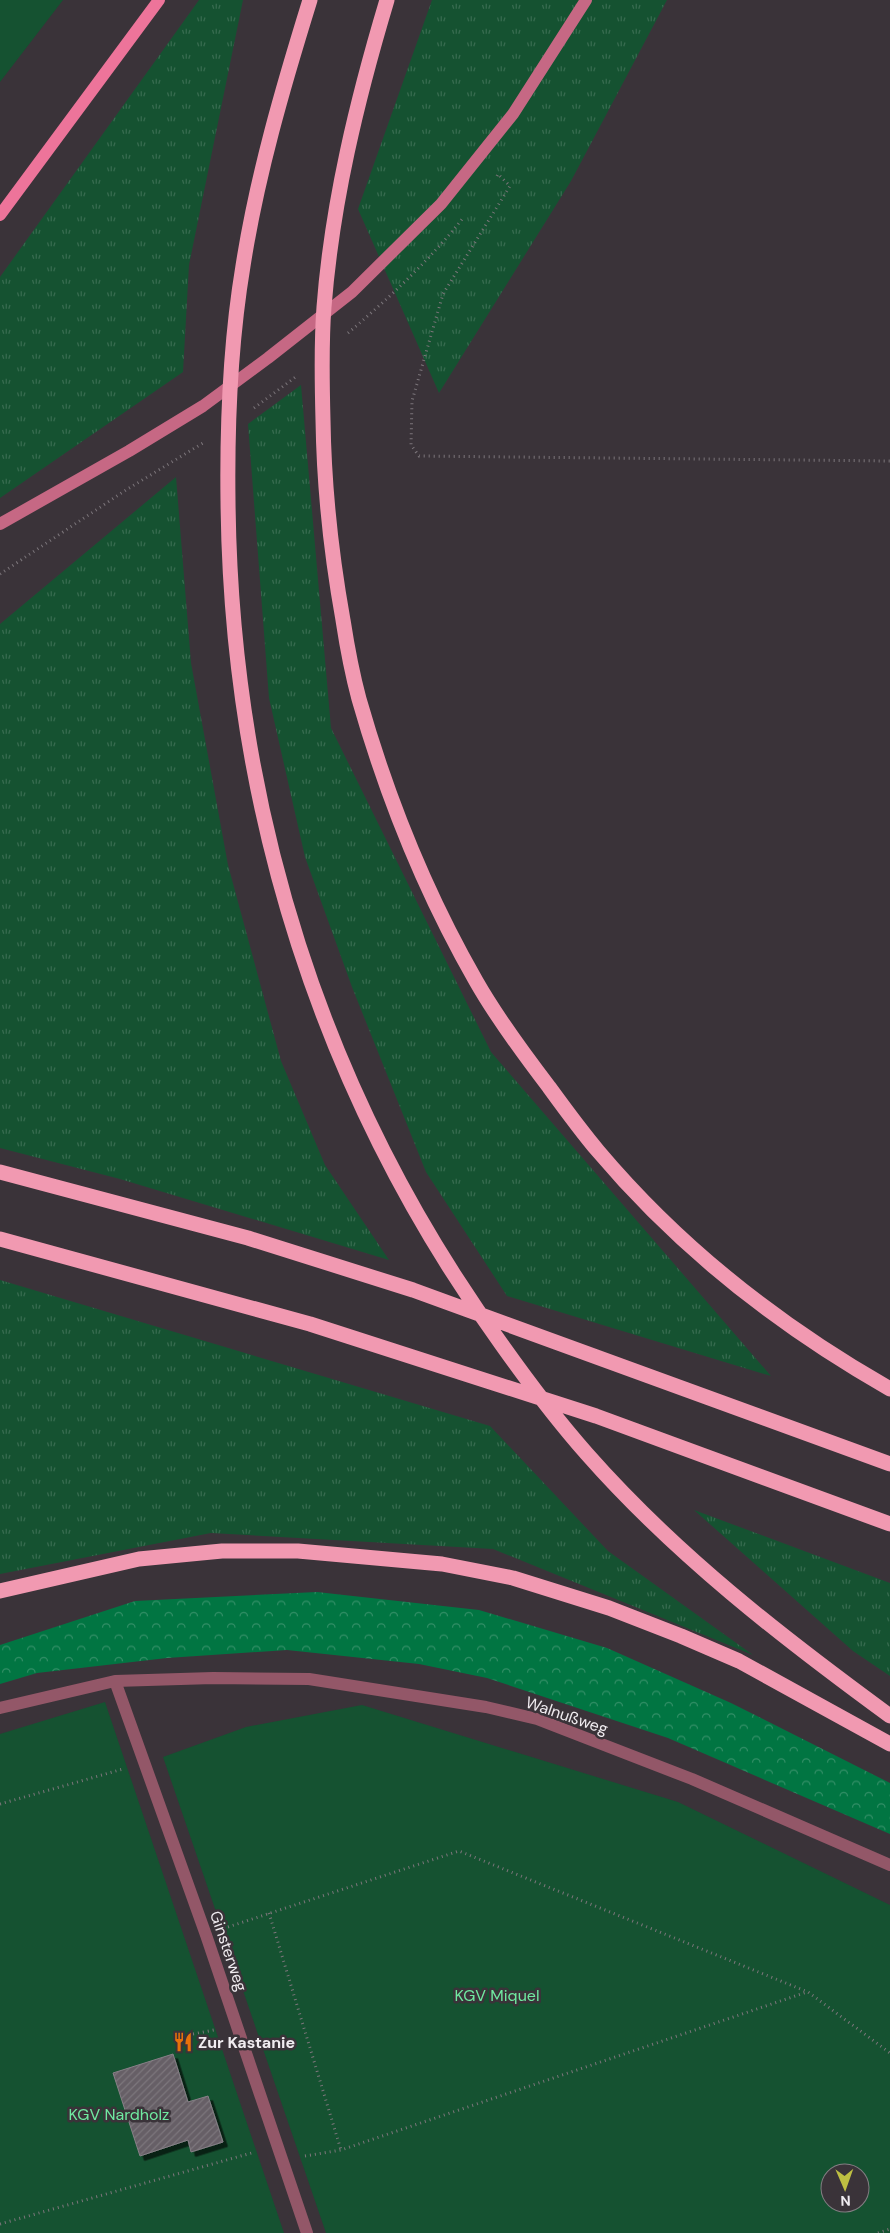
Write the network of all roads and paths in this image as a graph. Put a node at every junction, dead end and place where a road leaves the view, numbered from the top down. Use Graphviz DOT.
graph roads {
  1 [pos="160,0"];
  2 [pos="310,0"];
  3 [pos="386,0"];
  4 [pos="586,0"];
  5 [pos="492,182"];
  6 [pos="468,212"];
  7 [pos="0,215"];
  8 [pos="341,339"];
  9 [pos="299,374"];
  10 [pos="249,411"];
  11 [pos="204,442"];
  12 [pos="890,461"];
  13 [pos="0,524"];
  14 [pos="0,574"];
  15 [pos="0,1172"];
  16 [pos="0,1239"];
  17 [pos="890,1389"];
  18 [pos="890,1464"];
  19 [pos="890,1524"];
  20 [pos="0,1592"];
  21 [pos="115,1681"];
  22 [pos="0,1708"];
  23 [pos="890,1716"];
  24 [pos="890,1744"];
  25 [pos="146,1764"];
  26 [pos="0,1804"];
  27 [pos="890,1865"];
  28 [pos="269,1913"];
  29 [pos="206,1935"];
  30 [pos="808,1992"];
  31 [pos="890,2053"];
  32 [pos="276,2142"];
  33 [pos="341,2150"];
  34 [pos="284,2164"];
  35 [pos="0,2224"];
  36 [pos="890,2229"];
  37 [pos="307,2233"];
  38 [pos="878,2233"];
  1 -- 7 [label="main road"];
  2 -- 23 [label="highway"];
  3 -- 17 [label="highway"];
  4 -- 13 [label="main road"];
  5 -- 12 [label="path"];
  6 -- 8 [label="path"];
  9 -- 10 [label="path"];
  11 -- 14 [label="path"];
  15 -- 18 [label="highway"];
  16 -- 19 [label="highway"];
  20 -- 24 [label="highway"];
  21 -- 22 [label="lane, Walnußweg"];
  21 -- 25 [label="lane, Ginsterweg"];
  21 -- 27 [label="lane, Walnußweg"];
  25 -- 26 [label="path"];
  25 -- 29 [label="lane, Ginsterweg"];
  28 -- 29 [label="path"];
  28 -- 30 [label="path"];
  28 -- 33 [label="path"];
  29 -- 32 [label="lane, Ginsterweg"];
  30 -- 31 [label="path"];
  30 -- 33 [label="path"];
  32 -- 34 [label="lane, Ginsterweg"];
  32 -- 35 [label="path"];
  33 -- 34 [label="path"];
  34 -- 37 [label="lane, Ginsterweg"];
  36 -- 38 [label="path"];
}
